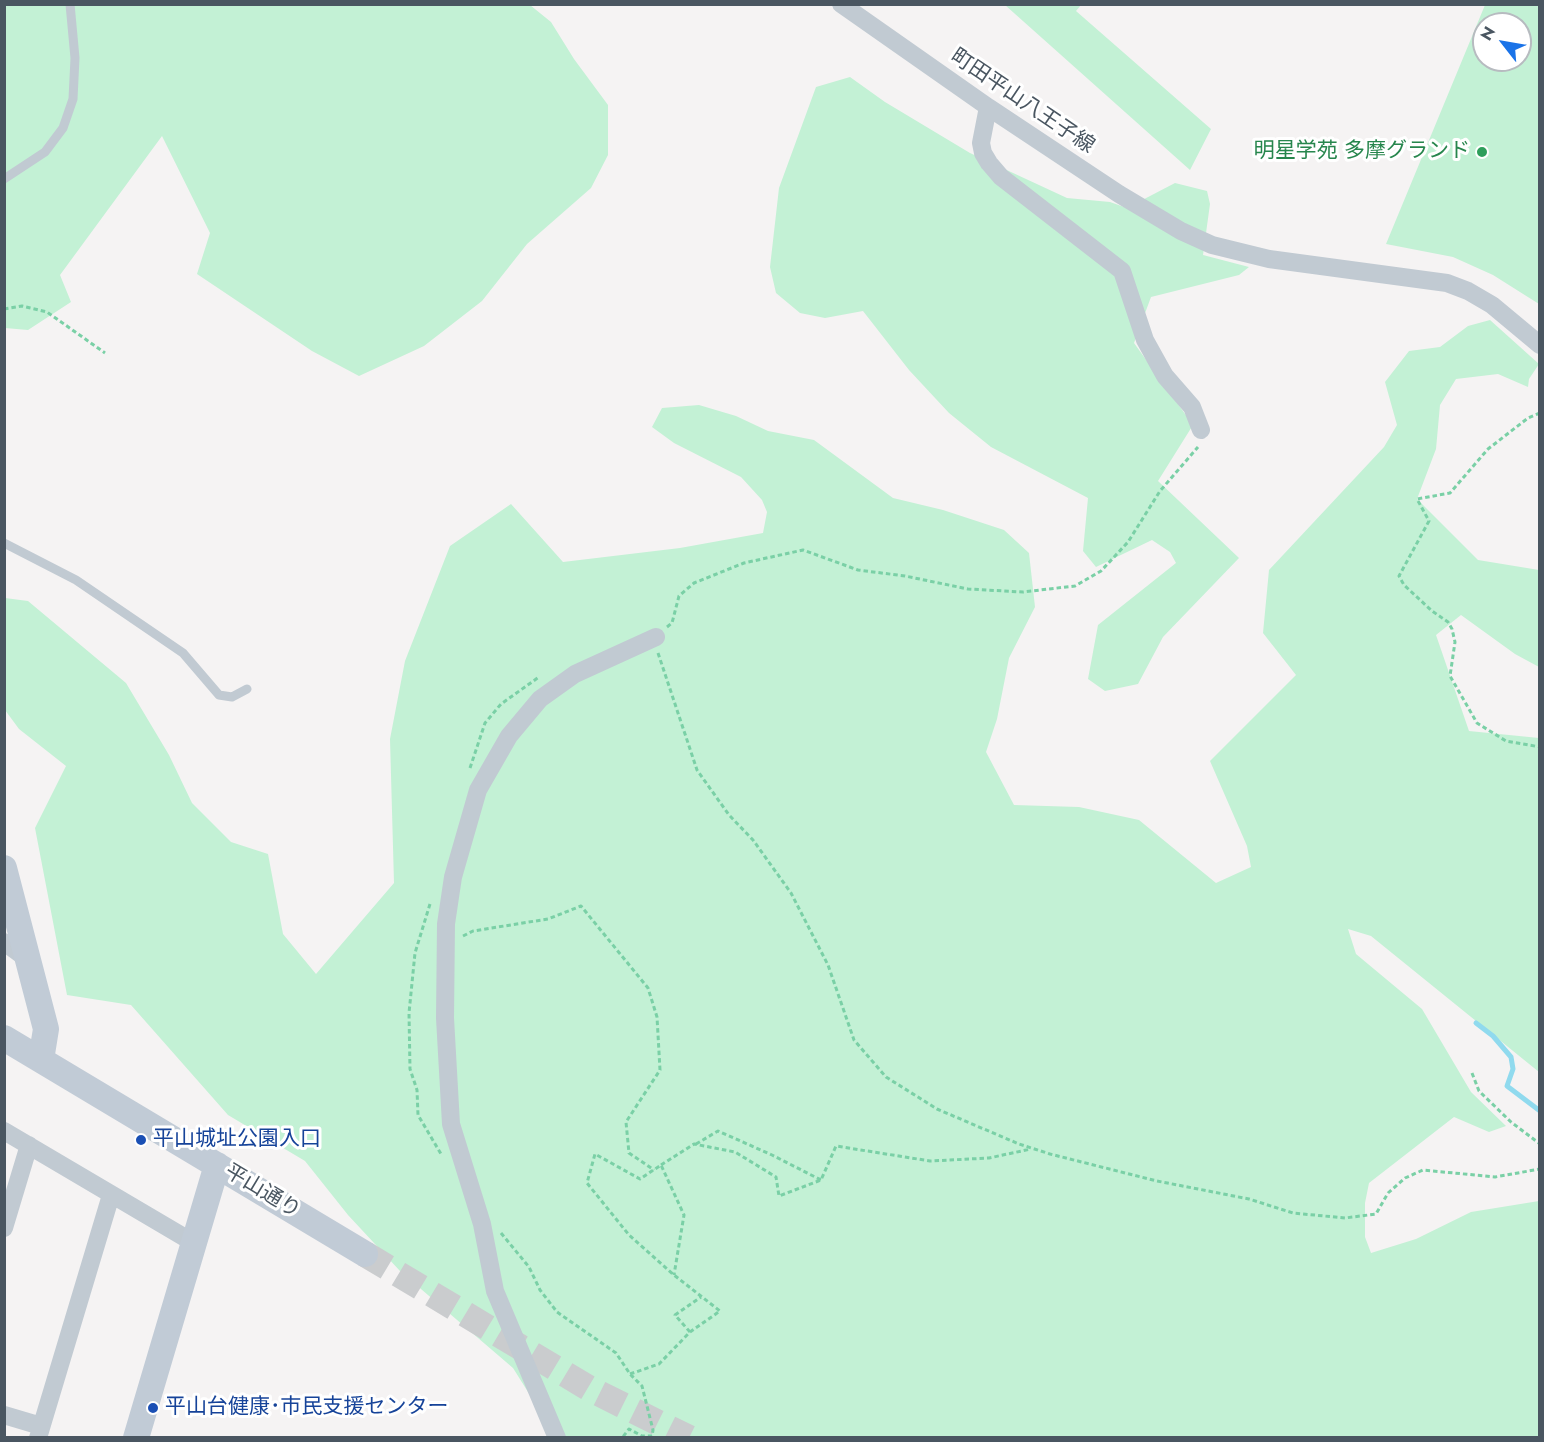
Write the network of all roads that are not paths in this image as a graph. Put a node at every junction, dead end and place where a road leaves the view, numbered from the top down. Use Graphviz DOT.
graph roads {
  1 [pos="70,4"];
  2 [pos="841,4"];
  3 [pos="988,107"];
  4 [pos="4,179"];
  5 [pos="1539,345"];
  6 [pos="1201,430"];
  7 [pos="4,543"];
  8 [pos="656,636"];
  9 [pos="247,689"];
  10 [pos="4,868"];
  11 [pos="4,942"];
  12 [pos="30,961"];
  13 [pos="4,1038"];
  14 [pos="41,1060"];
  15 [pos="4,1131"];
  16 [pos="29,1145"];
  17 [pos="217,1165"];
  18 [pos="111,1195"];
  19 [pos="4,1227"];
  20 [pos="194,1243"];
  21 [pos="365,1254"];
  22 [pos="4,1415"];
  23 [pos="39,1432"];
  24 [pos="136,1437"];
  25 [pos="557,1437"];
  1 -- 4 [label="lane"];
  2 -- 3 [label="street, 町田平山八王子線"];
  3 -- 5 [label="street, 町田平山八王子線"];
  3 -- 6 [label="street"];
  7 -- 9 [label="lane"];
  8 -- 25 [label="street"];
  10 -- 12 [label="street"];
  11 -- 12 [label="street"];
  12 -- 14 [label="street"];
  13 -- 14 [label="street, 平山通り"];
  14 -- 17 [label="street, 平山通り"];
  15 -- 16 [label="street"];
  16 -- 18 [label="street"];
  16 -- 19 [label="street"];
  17 -- 20 [label="street"];
  17 -- 21 [label="street, 平山通り"];
  18 -- 20 [label="street"];
  18 -- 23 [label="street"];
  20 -- 24 [label="street"];
  22 -- 23 [label="street"];
}
